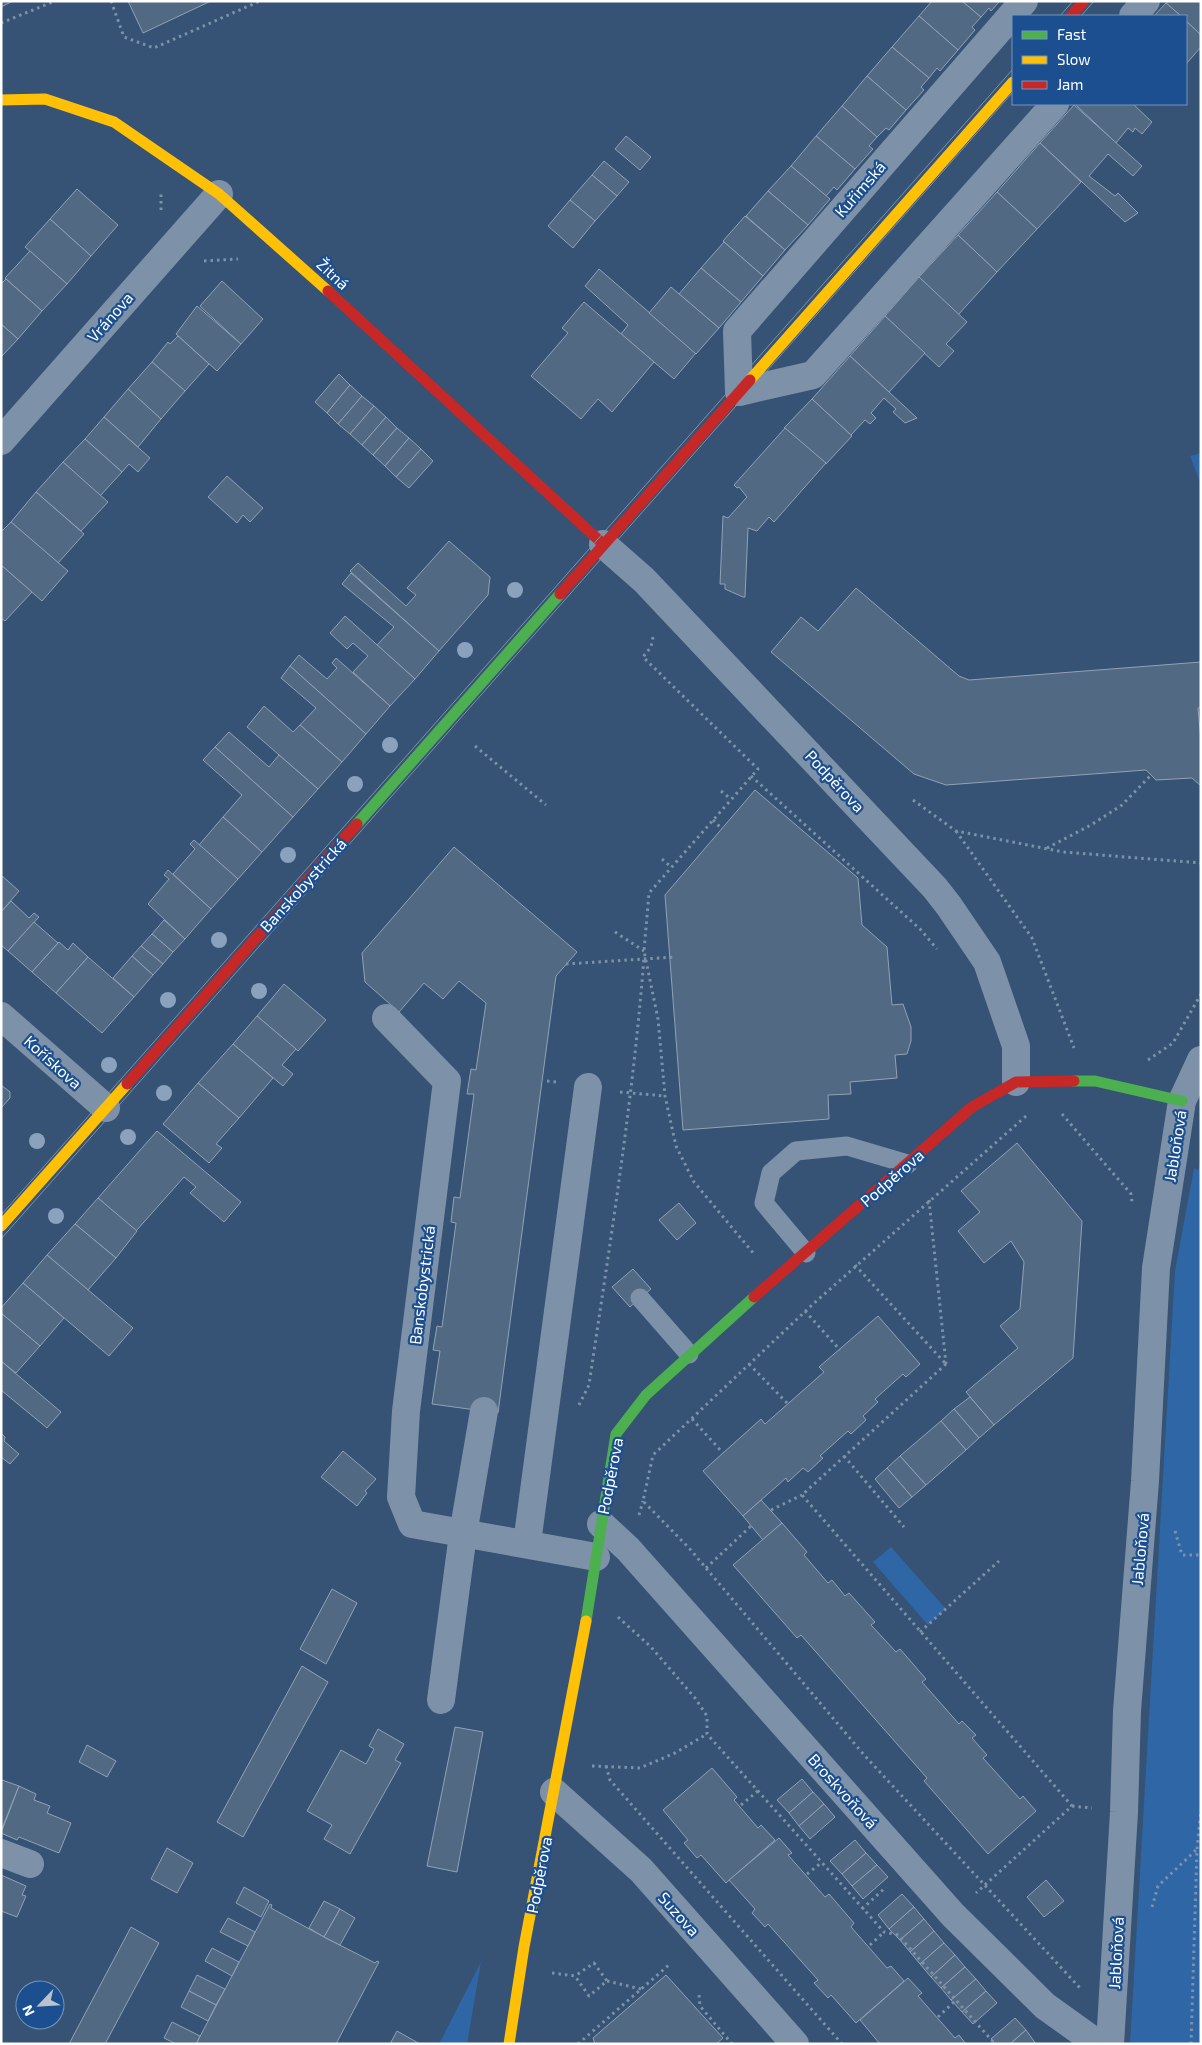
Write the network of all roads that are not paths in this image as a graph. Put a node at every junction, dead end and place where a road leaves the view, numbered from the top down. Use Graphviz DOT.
graph roads {
  1 [pos="1024,1"];
  2 [pos="1084,1"];
  3 [pos="1146,1"];
  4 [pos="1072,15"];
  5 [pos="1134,15"];
  6 [pos="1012,83"];
  7 [pos="1,100"];
  8 [pos="1054,105"];
  9 [pos="219,194"];
  10 [pos="739,392"];
  11 [pos="1,441"];
  12 [pos="603,544"];
  13 [pos="1,1016"];
  14 [pos="386,1018"];
  15 [pos="1201,1060"];
  16 [pos="1016,1082"];
  17 [pos="588,1087"];
  18 [pos="1182,1101"];
  19 [pos="106,1108"];
  20 [pos="908,1164"];
  21 [pos="1,1226"];
  22 [pos="806,1253"];
  23 [pos="640,1298"];
  24 [pos="689,1354"];
  25 [pos="484,1411"];
  26 [pos="601,1524"];
  27 [pos="463,1534"];
  28 [pos="527,1543"];
  29 [pos="596,1557"];
  30 [pos="441,1700"];
  31 [pos="557,1779"];
  32 [pos="1,1853"];
  33 [pos="30,1864"];
  34 [pos="509,2044"];
  35 [pos="795,2044"];
  36 [pos="1098,2044"];
  37 [pos="1110,2044"];
  1 -- 10 [label="street, Kuřimská"];
  2 -- 4 [label="street"];
  3 -- 5 [label="street"];
  6 -- 10 [label="street"];
  7 -- 9 [label="street, Žitná"];
  8 -- 10 [label="street"];
  9 -- 11 [label="street, Vránova"];
  9 -- 12 [label="street, Žitná"];
  10 -- 12 [label="street"];
  12 -- 16 [label="street, Podpěrova"];
  12 -- 19 [label="street, Banskobystrická"];
  13 -- 19 [label="street, Kořískova"];
  14 -- 27 [label="street, Banskobystrická"];
  15 -- 18 [label="street, Jabloňová"];
  16 -- 18 [label="street, Podpěrova"];
  16 -- 20 [label="street, Podpěrova"];
  17 -- 28 [label="street"];
  18 -- 37 [label="street, Jabloňová"];
  19 -- 21 [label="street, Banskobystrická"];
  20 -- 22 [label="street, Podpěrova"];
  20 -- 22 [label="lane"];
  22 -- 24 [label="street, Podpěrova"];
  23 -- 24 [label="lane"];
  24 -- 26 [label="street, Podpěrova"];
  25 -- 27 [label="street"];
  26 -- 29 [label="street, Podpěrova"];
  26 -- 36 [label="street, Broskvoňová"];
  27 -- 28 [label="street, Banskobystrická"];
  27 -- 30 [label="street"];
  28 -- 29 [label="street, Banskobystrická"];
  29 -- 31 [label="street, Podpěrova"];
  31 -- 34 [label="street, Podpěrova"];
  31 -- 35 [label="street, Suzova"];
  32 -- 33 [label="street"];
}
